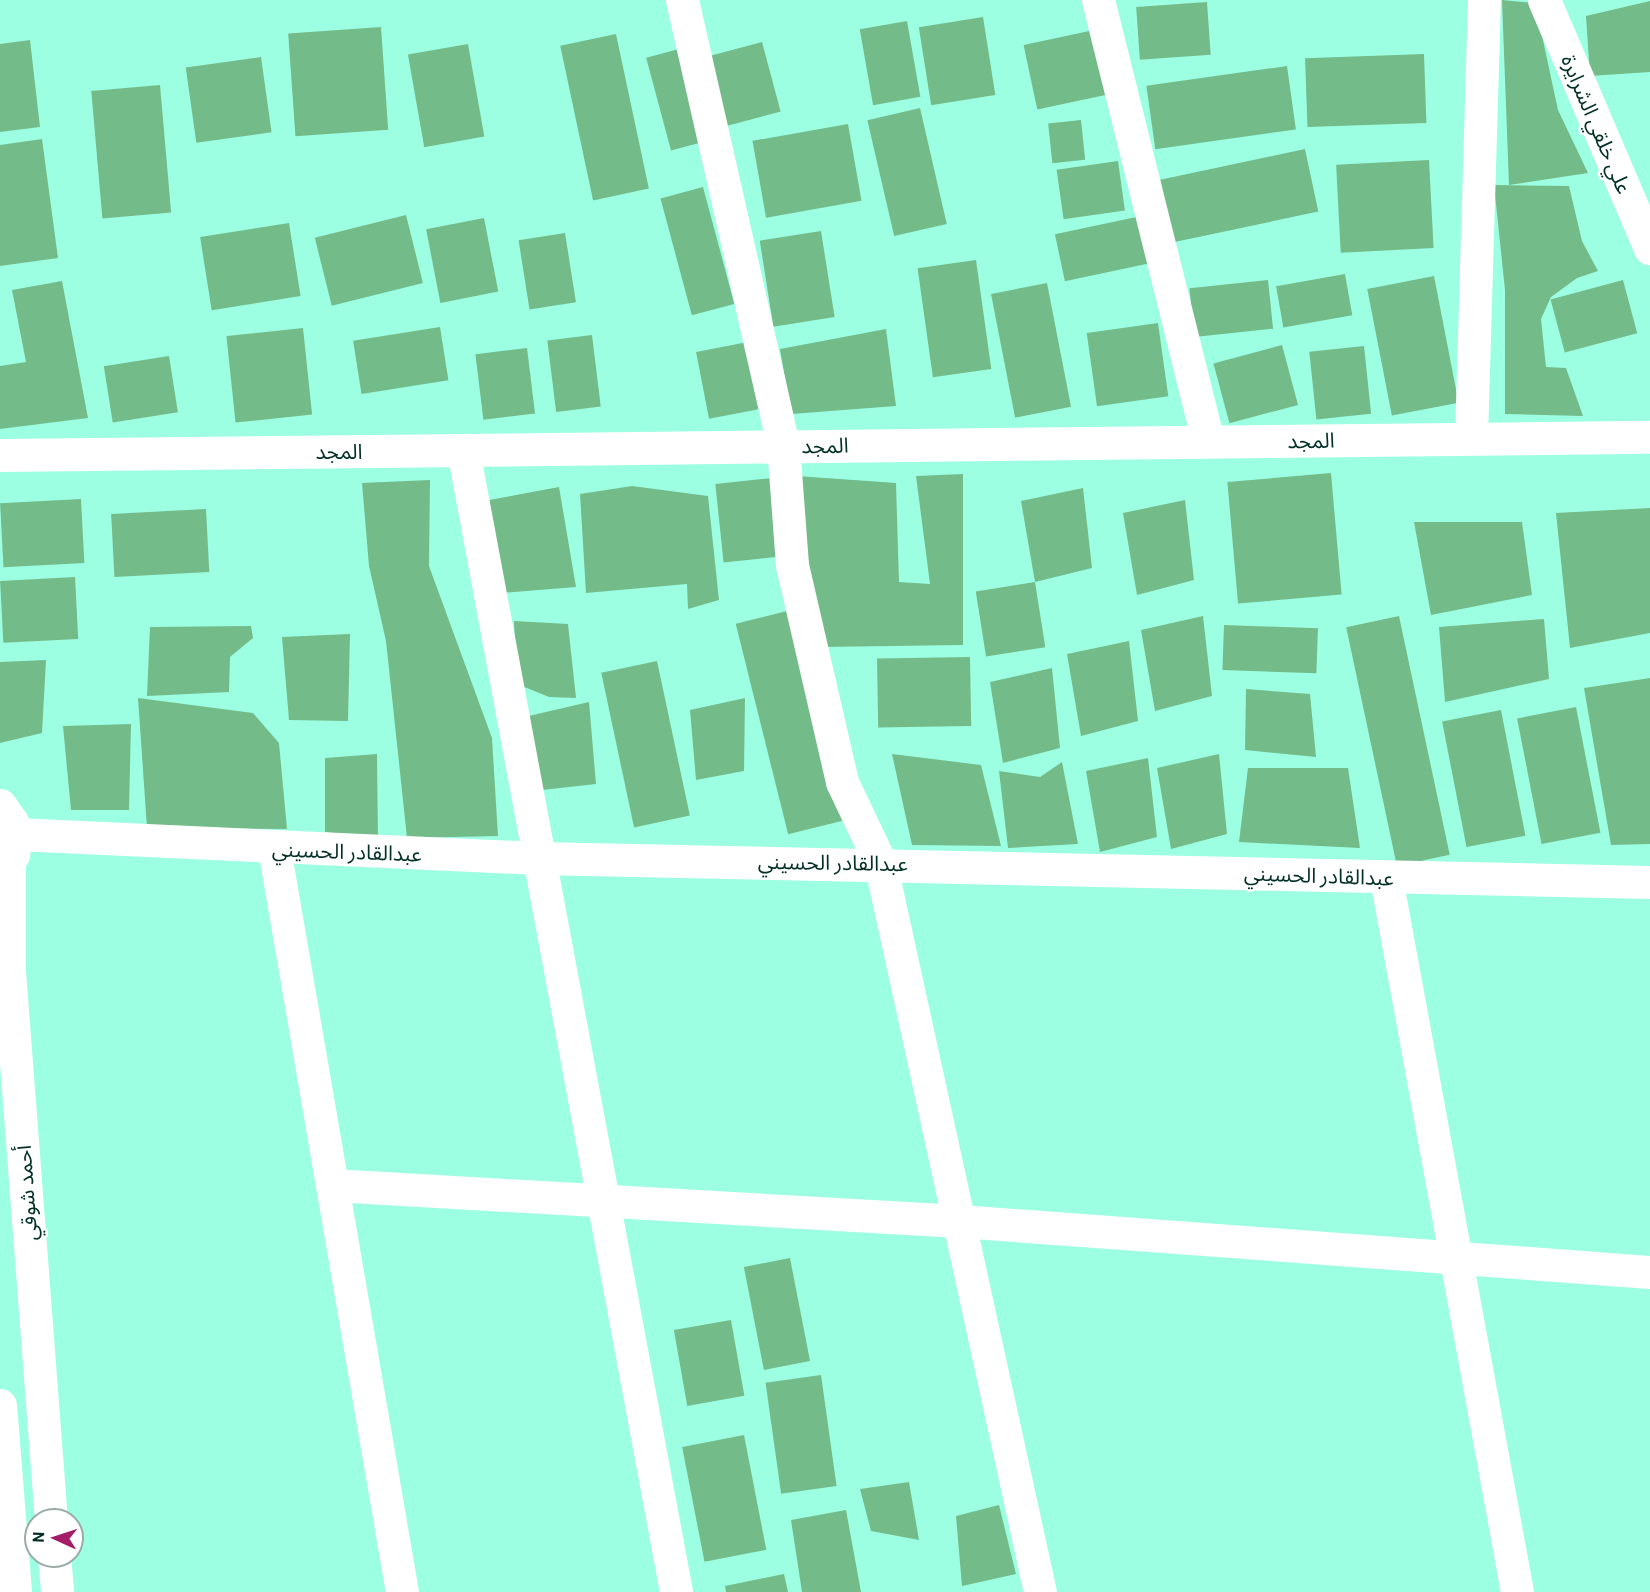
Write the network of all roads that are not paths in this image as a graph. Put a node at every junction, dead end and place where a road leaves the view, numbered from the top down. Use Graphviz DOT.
graph roads {
  1 [pos="682,0"];
  2 [pos="1098,0"];
  3 [pos="1484,0"];
  4 [pos="1544,0"];
  5 [pos="1650,248"];
  6 [pos="1471,437"];
  7 [pos="1650,437"];
  8 [pos="1208,441"];
  9 [pos="783,445"];
  10 [pos="463,450"];
  11 [pos="0,455"];
  12 [pos="0,806"];
  13 [pos="274,848"];
  14 [pos="8,858"];
  15 [pos="539,858"];
  16 [pos="880,862"];
  17 [pos="1386,878"];
  18 [pos="1650,882"];
  19 [pos="332,1185"];
  20 [pos="602,1198"];
  21 [pos="958,1221"];
  22 [pos="1453,1256"];
  23 [pos="1650,1272"];
  24 [pos="0,1405"];
  25 [pos="50,1508"];
  26 [pos="55,1568"];
  27 [pos="15,1592"];
  28 [pos="57,1592"];
  29 [pos="402,1592"];
  30 [pos="676,1592"];
  31 [pos="1040,1592"];
  32 [pos="1517,1592"];
  1 -- 9 [label="street"];
  2 -- 8 [label="street"];
  3 -- 6 [label="street"];
  4 -- 5 [label="street, علي خلقي الشرايرة"];
  6 -- 7 [label="street, المجد"];
  6 -- 8 [label="street, المجد"];
  8 -- 9 [label="street, المجد"];
  9 -- 10 [label="street, المجد"];
  9 -- 16 [label="street"];
  10 -- 11 [label="street, المجد"];
  10 -- 15 [label="street"];
  12 -- 14 [label="street"];
  13 -- 14 [label="street, عبدالقادر الحسيني"];
  13 -- 15 [label="street, عبدالقادر الحسيني"];
  13 -- 19 [label="street"];
  14 -- 25 [label="street, أحمد شوقي"];
  15 -- 16 [label="street, عبدالقادر الحسيني"];
  15 -- 20 [label="street"];
  16 -- 17 [label="street, عبدالقادر الحسيني"];
  16 -- 21 [label="street"];
  17 -- 18 [label="street, عبدالقادر الحسيني"];
  17 -- 22 [label="street"];
  19 -- 20 [label="street"];
  19 -- 29 [label="street"];
  20 -- 21 [label="street"];
  20 -- 30 [label="street"];
  21 -- 22 [label="street"];
  21 -- 31 [label="street"];
  22 -- 23 [label="street"];
  22 -- 32 [label="street"];
  24 -- 27 [label="street"];
  26 -- 28 [label="street"];
}
